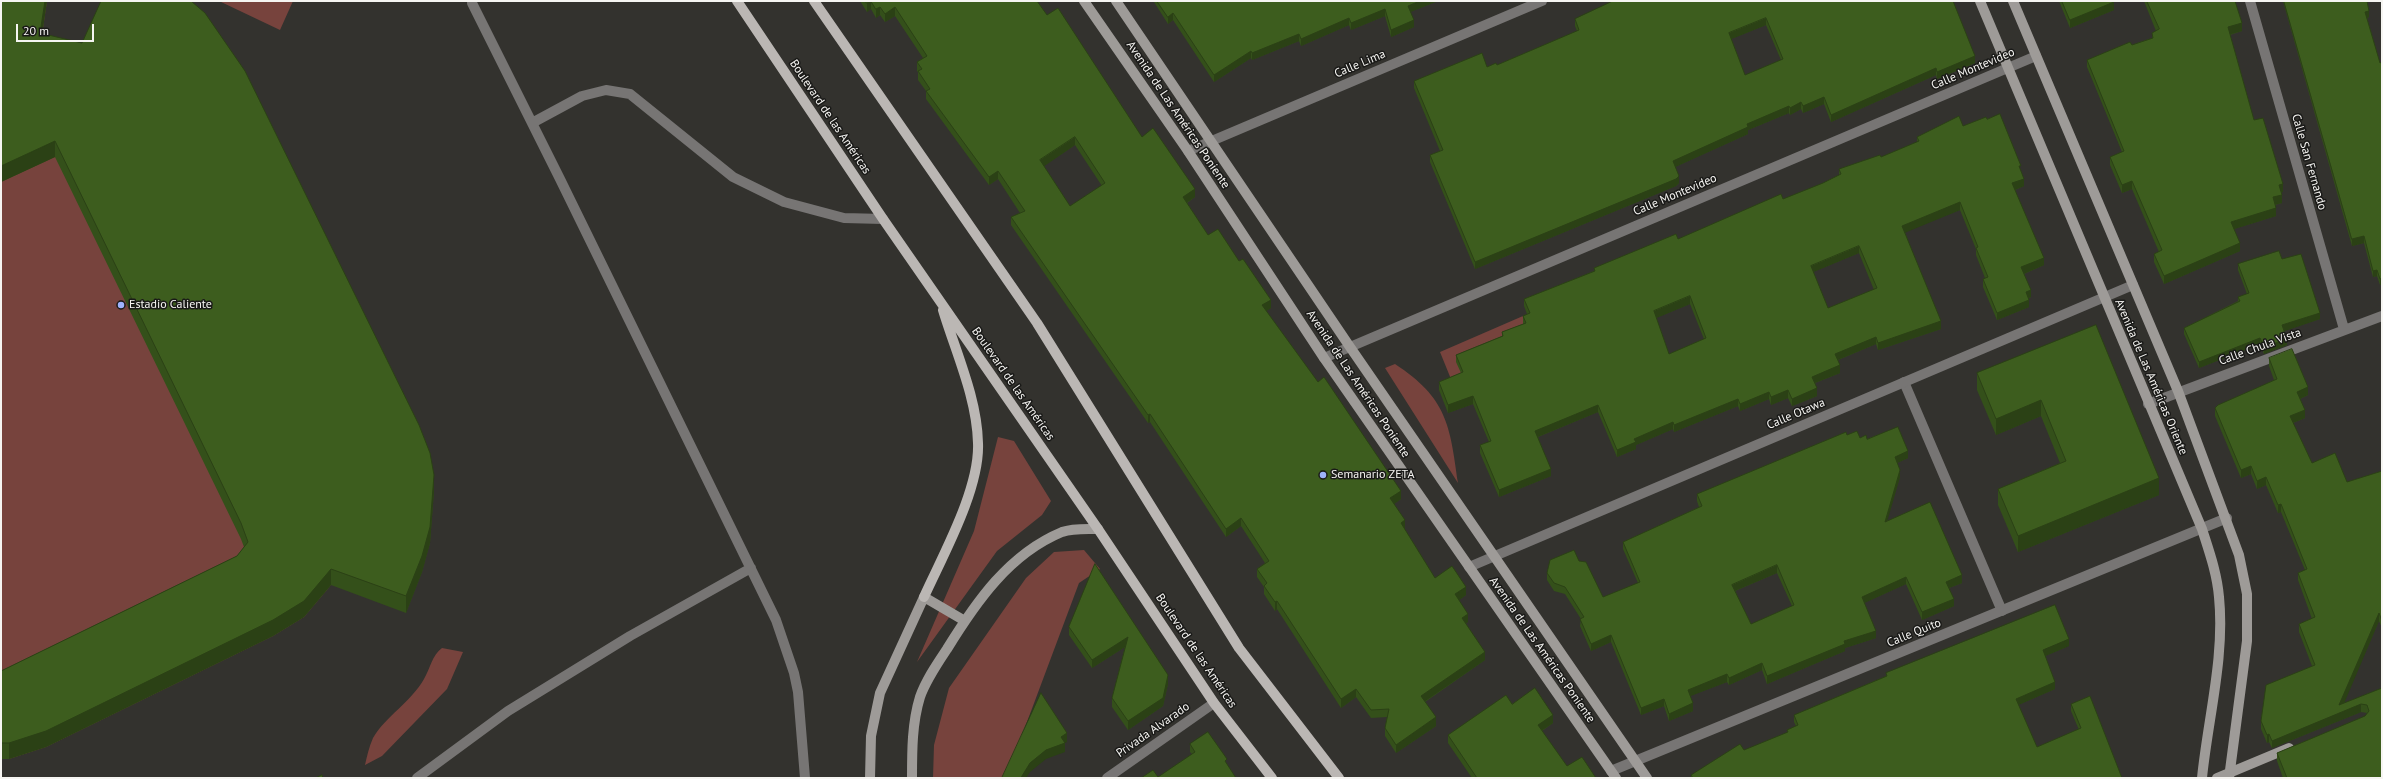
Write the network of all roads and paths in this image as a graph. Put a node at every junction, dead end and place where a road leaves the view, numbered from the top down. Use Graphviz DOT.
graph roads {
  1 [pos="737,1"];
  2 [pos="814,1"];
  3 [pos="1084,1"];
  4 [pos="1116,1"];
  5 [pos="1542,1"];
  6 [pos="1980,1"];
  7 [pos="2013,1"];
  8 [pos="2250,1"];
  9 [pos="472,3"];
  10 [pos="2036,56"];
  11 [pos="2007,68"];
  12 [pos="532,123"];
  13 [pos="1212,140"];
  14 [pos="1188,151"];
  15 [pos="883,219"];
  16 [pos="2133,285"];
  17 [pos="2104,297"];
  18 [pos="940,300"];
  19 [pos="2382,316"];
  20 [pos="2344,329"];
  21 [pos="1350,347"];
  22 [pos="1324,358"];
  23 [pos="1904,382"];
  24 [pos="2178,391"];
  25 [pos="2148,404"];
  26 [pos="2227,518"];
  27 [pos="1098,529"];
  28 [pos="2202,529"];
  29 [pos="1496,556"];
  30 [pos="1469,567"];
  31 [pos="751,568"];
  32 [pos="924,597"];
  33 [pos="2002,611"];
  34 [pos="966,621"];
  35 [pos="1214,703"];
  36 [pos="2300,744"];
  37 [pos="1636,761"];
  38 [pos="1613,775"];
  39 [pos="2229,775"];
  40 [pos="417,778"];
  41 [pos="805,778"];
  42 [pos="870,778"];
  43 [pos="912,778"];
  44 [pos="1107,778"];
  45 [pos="1272,778"];
  46 [pos="1339,778"];
  47 [pos="1647,778"];
  48 [pos="2202,778"];
  49 [pos="2217,778"];
  1 -- 15 [label="main road, Boulevard de las Américas"];
  2 -- 46 [label="main road"];
  3 -- 14 [label="street, Avenida de Las Américas Poniente"];
  4 -- 13 [label="street, Avenida de Las Américas Poniente"];
  5 -- 13 [label="street, Calle Lima"];
  6 -- 11 [label="street, Avenida de Las Américas Oriente"];
  7 -- 10 [label="street, Avenida de Las Américas Oriente"];
  8 -- 20 [label="street, Calle San Fernando"];
  9 -- 12 [label="street"];
  10 -- 11 [label="street, Calle Montevideo"];
  10 -- 16 [label="street, Avenida de Las Américas Oriente"];
  11 -- 17 [label="street, Avenida de Las Américas Oriente"];
  11 -- 21 [label="street, Calle Montevideo"];
  12 -- 15 [label="street"];
  12 -- 31 [label="street"];
  13 -- 14 [label="street, Calle Lima"];
  13 -- 21 [label="street, Avenida de Las Américas Poniente"];
  14 -- 22 [label="street, Avenida de Las Américas Poniente"];
  15 -- 18 [label="main road, Boulevard de las Américas"];
  16 -- 17 [label="street, Calle Otawa"];
  16 -- 24 [label="street, Avenida de Las Américas Oriente"];
  17 -- 23 [label="street, Calle Otawa"];
  17 -- 25 [label="street, Avenida de Las Américas Oriente"];
  18 -- 27 [label="main road, Boulevard de las Américas"];
  18 -- 32 [label="main road"];
  19 -- 20 [label="street, Calle Chula Vista"];
  20 -- 24 [label="street, Calle Chula Vista"];
  21 -- 22 [label="street, Calle Montevideo"];
  21 -- 29 [label="street, Avenida de Las Américas Poniente"];
  22 -- 30 [label="street, Avenida de Las Américas Poniente"];
  23 -- 29 [label="street, Calle Otawa"];
  23 -- 33 [label="street"];
  24 -- 25 [label="street, Calle Chula Vista"];
  24 -- 26 [label="street, Avenida de Las Américas Oriente"];
  25 -- 28 [label="street, Avenida de Las Américas Oriente"];
  26 -- 28 [label="street, Calle Quito"];
  26 -- 39 [label="street, Avenida de Las Américas Oriente"];
  27 -- 34 [label="street"];
  27 -- 35 [label="main road, Boulevard de las Américas"];
  28 -- 33 [label="street, Calle Quito"];
  28 -- 48 [label="street, Avenida de Las Américas Oriente"];
  29 -- 30 [label="street, Calle Otawa"];
  29 -- 37 [label="street, Avenida de Las Américas Poniente"];
  30 -- 38 [label="street, Avenida de Las Américas Poniente"];
  31 -- 40 [label="street"];
  31 -- 41 [label="street"];
  32 -- 34 [label="street"];
  32 -- 42 [label="street"];
  33 -- 37 [label="street, Calle Quito"];
  34 -- 43 [label="street"];
  35 -- 44 [label="street, Privada Alvarado"];
  35 -- 45 [label="main road, Boulevard de las Américas"];
  36 -- 39 [label="street"];
  37 -- 38 [label="street, Calle Quito"];
  37 -- 47 [label="street, Avenida de Las Américas Poniente"];
  39 -- 49 [label="street"];
}
